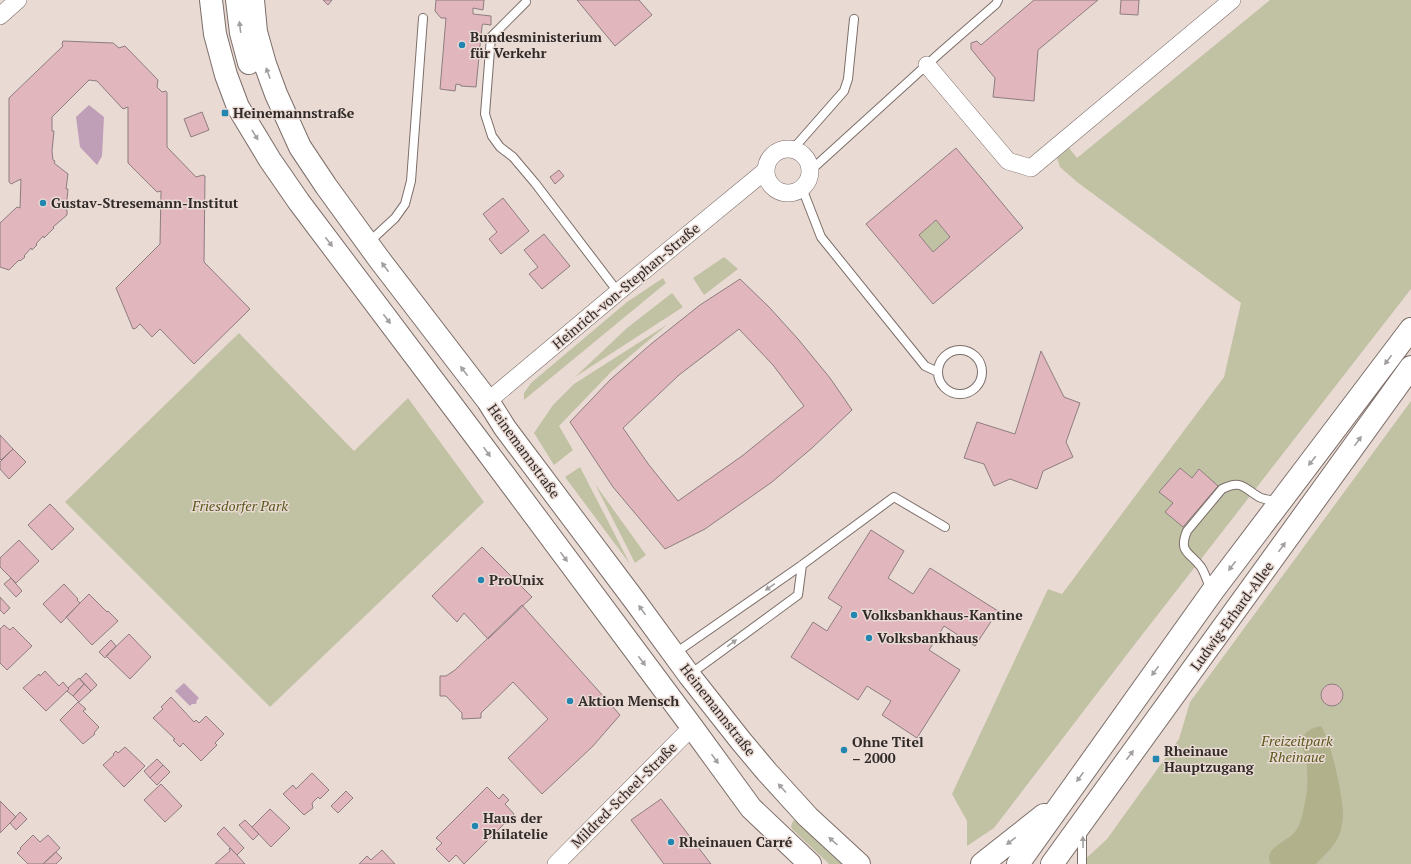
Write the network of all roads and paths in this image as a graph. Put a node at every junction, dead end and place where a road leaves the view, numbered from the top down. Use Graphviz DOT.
graph roads {
  1 [pos="18,0"];
  2 [pos="200,0"];
  3 [pos="211,0"];
  4 [pos="237,0"];
  5 [pos="253,0"];
  6 [pos="998,0"];
  7 [pos="1232,0"];
  8 [pos="526,2"];
  9 [pos="0,16"];
  10 [pos="423,18"];
  11 [pos="854,19"];
  12 [pos="215,34"];
  13 [pos="927,65"];
  14 [pos="300,147"];
  15 [pos="793,149"];
  16 [pos="765,171"];
  17 [pos="810,171"];
  18 [pos="802,188"];
  19 [pos="368,244"];
  20 [pos="618,292"];
  21 [pos="1411,329"];
  22 [pos="1411,368"];
  23 [pos="938,372"];
  24 [pos="488,401"];
  25 [pos="463,421"];
  26 [pos="1280,501"];
  27 [pos="945,527"];
  28 [pos="802,565"];
  29 [pos="1212,592"];
  30 [pos="674,654"];
  31 [pos="688,675"];
  32 [pos="715,709"];
  33 [pos="692,727"];
  34 [pos="1064,800"];
  35 [pos="1082,821"];
  36 [pos="556,864"];
  37 [pos="810,864"];
  38 [pos="859,864"];
  39 [pos="982,864"];
  40 [pos="1018,864"];
  41 [pos="1052,864"];
  42 [pos="1082,864"];
  1 -- 9 [label="street"];
  2 -- 12 [label="main road"];
  3 -- 12 [label="main road"];
  14 -- 4 [label="main road, one-way"];
  14 -- 5 [label="main road, Heinemannstraße, one-way"];
  6 -- 13 [label="lane"];
  7 -- 13 [label="street"];
  8 -- 20 [label="lane"];
  10 -- 19 [label="lane"];
  11 -- 15 [label="lane"];
  12 -- 25 [label="main road, one-way"];
  13 -- 17 [label="lane"];
  14 -- 19 [label="main road, Heinemannstraße"];
  15 -- 16 [label="street, Heinrich-von-Stephan-Straße"];
  15 -- 17 [label="street"];
  16 -- 18 [label="street"];
  16 -- 20 [label="street, Heinrich-von-Stephan-Straße"];
  17 -- 18 [label="street"];
  18 -- 23 [label="lane"];
  24 -- 19 [label="main road, Heinemannstraße, one-way"];
  20 -- 24 [label="street, Heinrich-von-Stephan-Straße"];
  21 -- 26 [label="main road, Ludwig-Erhard-Allee, one-way"];
  35 -- 22 [label="main road, Ludwig-Erhard-Allee, one-way"];
  23 -- 23 [label="lane"];
  24 -- 25 [label="main road"];
  30 -- 24 [label="main road, Heinemannstraße, one-way"];
  25 -- 33 [label="main road, one-way"];
  26 -- 29 [label="main road, Ludwig-Erhard-Allee, one-way"];
  26 -- 29 [label="lane"];
  27 -- 28 [label="lane"];
  28 -- 30 [label="lane, one-way"];
  31 -- 28 [label="lane, one-way"];
  29 -- 34 [label="main road, Ludwig-Erhard-Allee, one-way"];
  30 -- 31 [label="main road, Heinemannstraße"];
  31 -- 32 [label="main road, Heinemannstraße"];
  32 -- 33 [label="main road"];
  38 -- 32 [label="main road, Heinemannstraße, one-way"];
  33 -- 36 [label="street, Mildred-Scheel-Straße"];
  33 -- 37 [label="main road, one-way"];
  34 -- 39 [label="main road, Ludwig-Erhard-Allee, one-way"];
  34 -- 40 [label="main road, Ludwig-Erhard-Allee"];
  35 -- 41 [label="main road, Ludwig-Erhard-Allee"];
  42 -- 35 [label="lane, one-way"];
}
